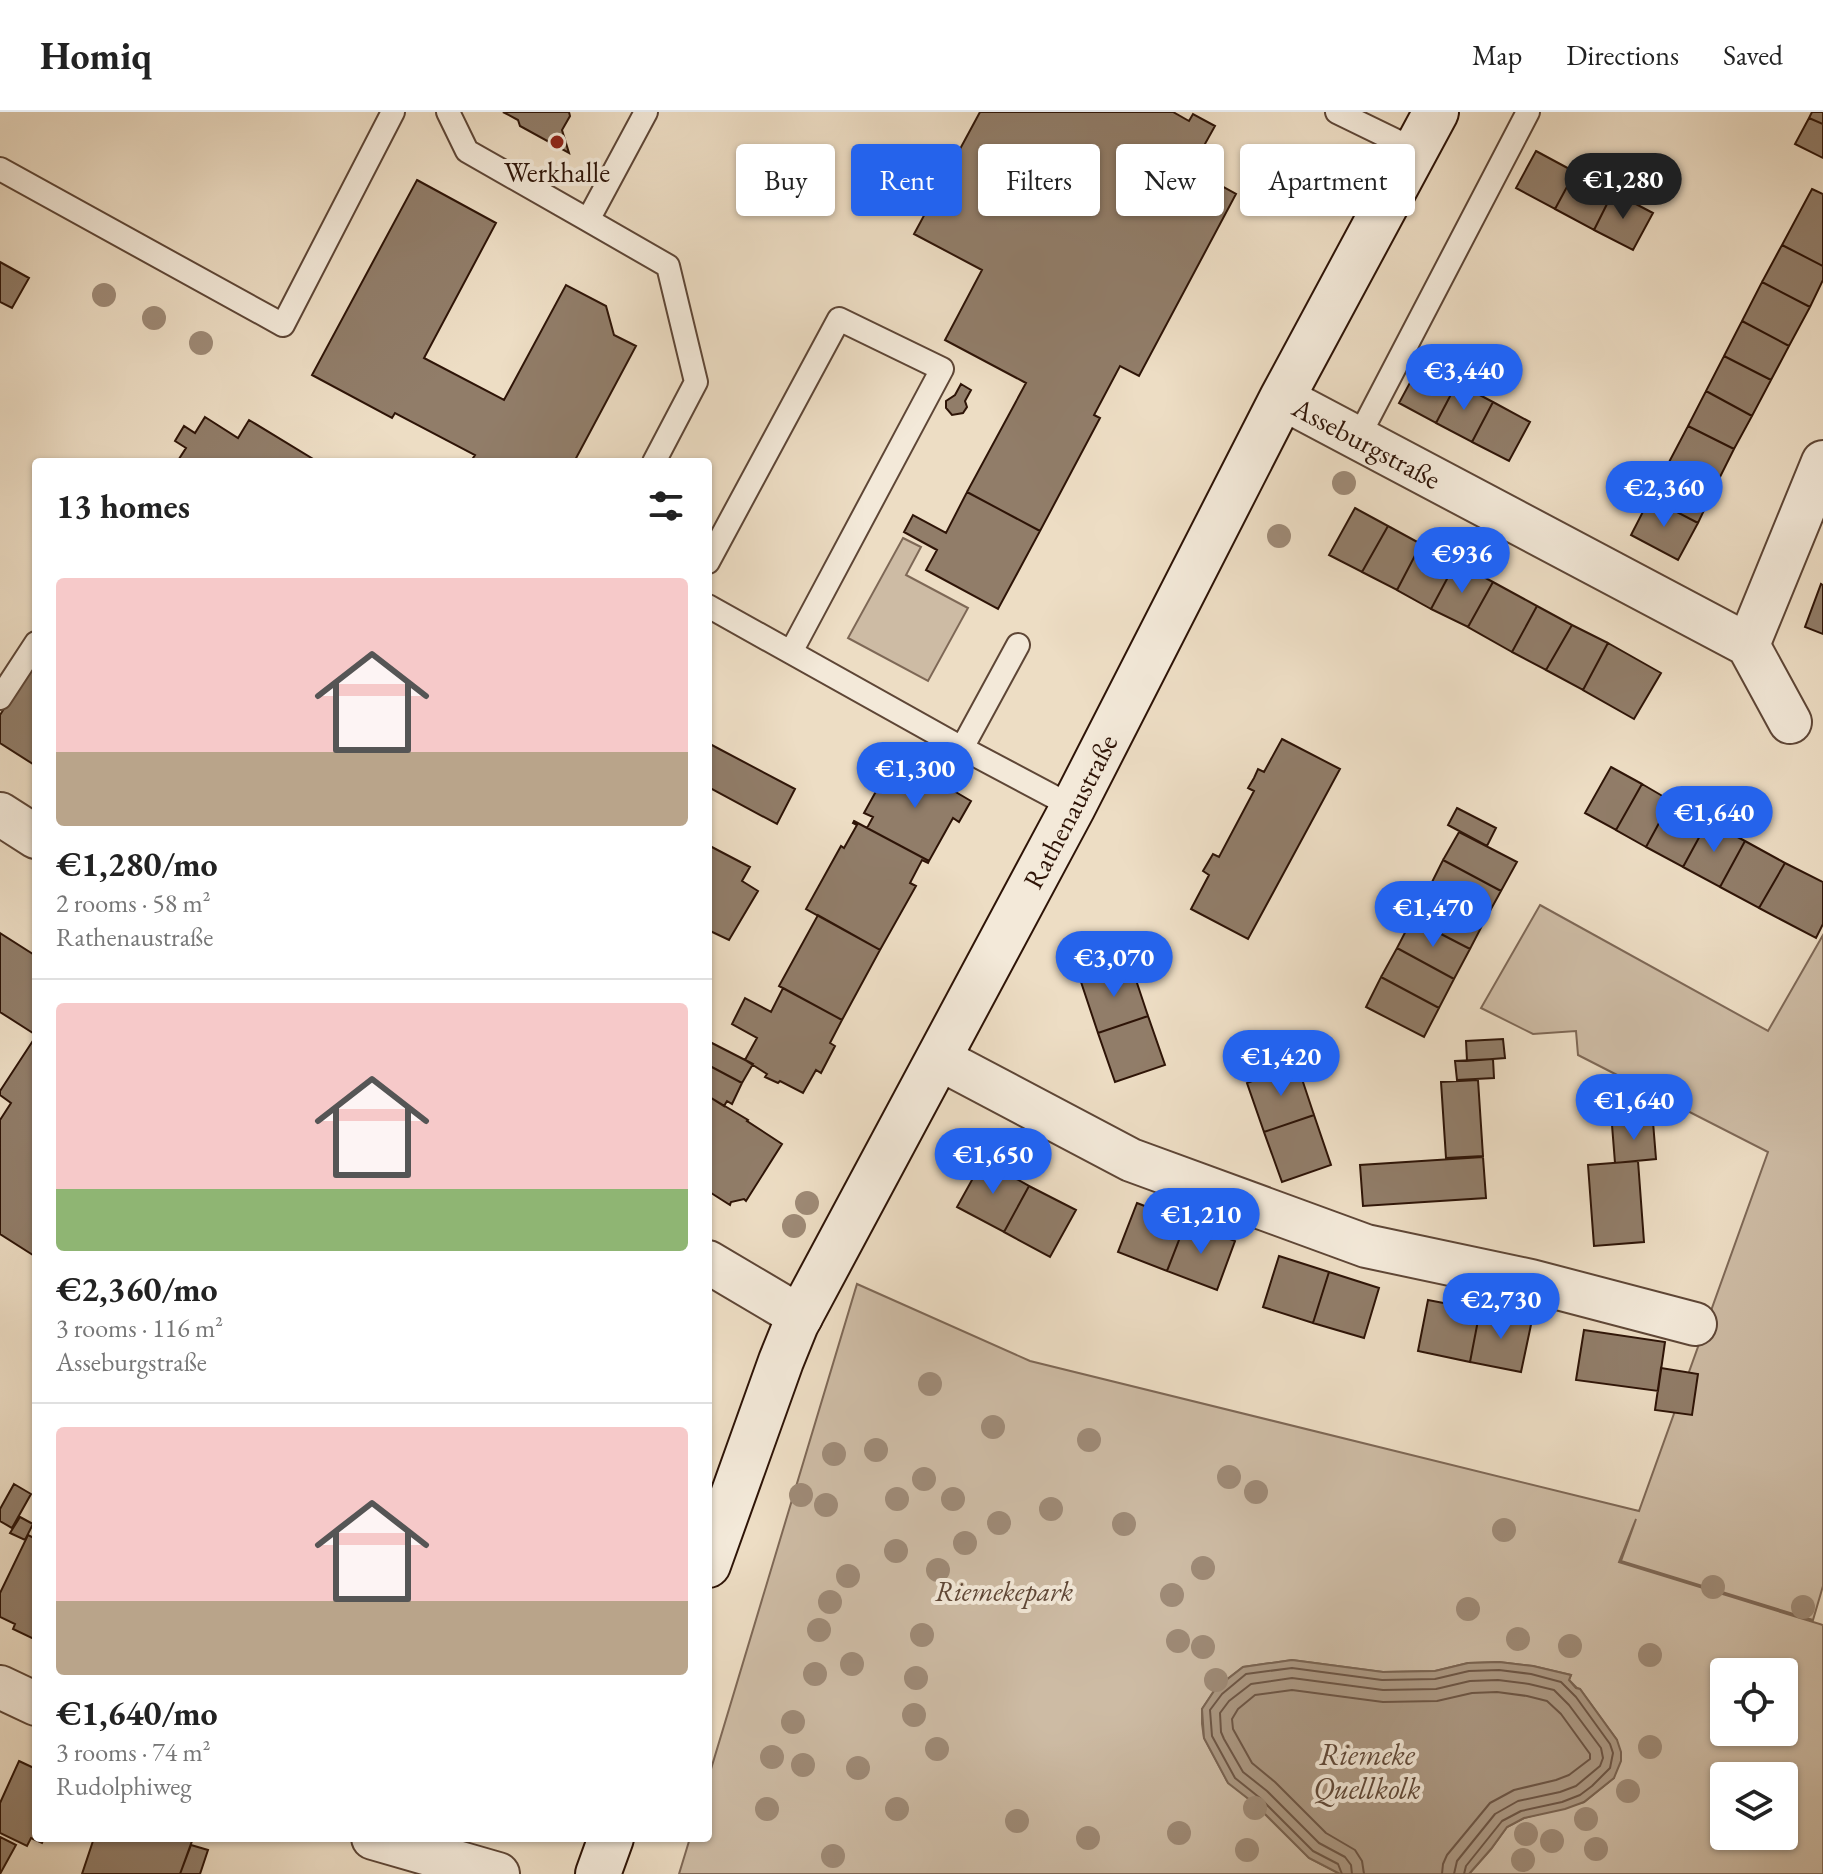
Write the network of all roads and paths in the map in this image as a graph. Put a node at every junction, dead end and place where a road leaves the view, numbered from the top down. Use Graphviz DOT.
graph roads {
  1 [pos="393,112"];
  2 [pos="448,112"];
  3 [pos="646,112"];
  4 [pos="1337,112"];
  5 [pos="1436,112"];
  6 [pos="1528,112"];
  7 [pos="1403,144"];
  8 [pos="1415,150"];
  9 [pos="0,169"];
  10 [pos="1380,216"];
  11 [pos="588,220"];
  12 [pos="1282,398"];
  13 [pos="1358,438"];
  14 [pos="656,458"];
  15 [pos="1823,462"];
  16 [pos="712,555"];
  17 [pos="712,608"];
  18 [pos="1018,645"];
  19 [pos="1748,645"];
  20 [pos="32,649"];
  21 [pos="791,652"];
  22 [pos="0,698"];
  23 [pos="1790,722"];
  24 [pos="962,748"];
  25 [pos="1073,807"];
  26 [pos="938,1058"];
  27 [pos="712,1264"];
  28 [pos="801,1317"];
  29 [pos="1695,1324"];
  30 [pos="712,1554"];
  31 [pos="0,1687"];
  32 [pos="32,1702"];
  33 [pos="387,1842"];
  34 [pos="610,1842"];
  35 [pos="498,1874"];
  36 [pos="598,1874"];
  1 -- 9 [label="lane"];
  2 -- 11 [label="lane"];
  3 -- 11 [label="lane"];
  4 -- 7 [label="lane"];
  5 -- 8 [label="street, Rathenaustraße"];
  6 -- 13 [label="lane"];
  10 -- 12 [label="street, Rathenaustraße"];
  11 -- 14 [label="lane"];
  12 -- 13 [label="street, Asseburgstraße"];
  12 -- 25 [label="street, Rathenaustraße"];
  13 -- 19 [label="street, Asseburgstraße"];
  15 -- 19 [label="street"];
  16 -- 21 [label="lane"];
  17 -- 21 [label="lane"];
  18 -- 24 [label="lane"];
  19 -- 23 [label="street"];
  20 -- 22 [label="lane"];
  21 -- 24 [label="lane"];
  24 -- 25 [label="lane"];
  25 -- 26 [label="street, Rathenaustraße"];
  26 -- 28 [label="street, Rathenaustraße"];
  26 -- 29 [label="street"];
  27 -- 28 [label="street"];
  28 -- 30 [label="street, Rathenaustraße"];
  31 -- 32 [label="street"];
  33 -- 35 [label="street"];
  34 -- 36 [label="street"];
}
